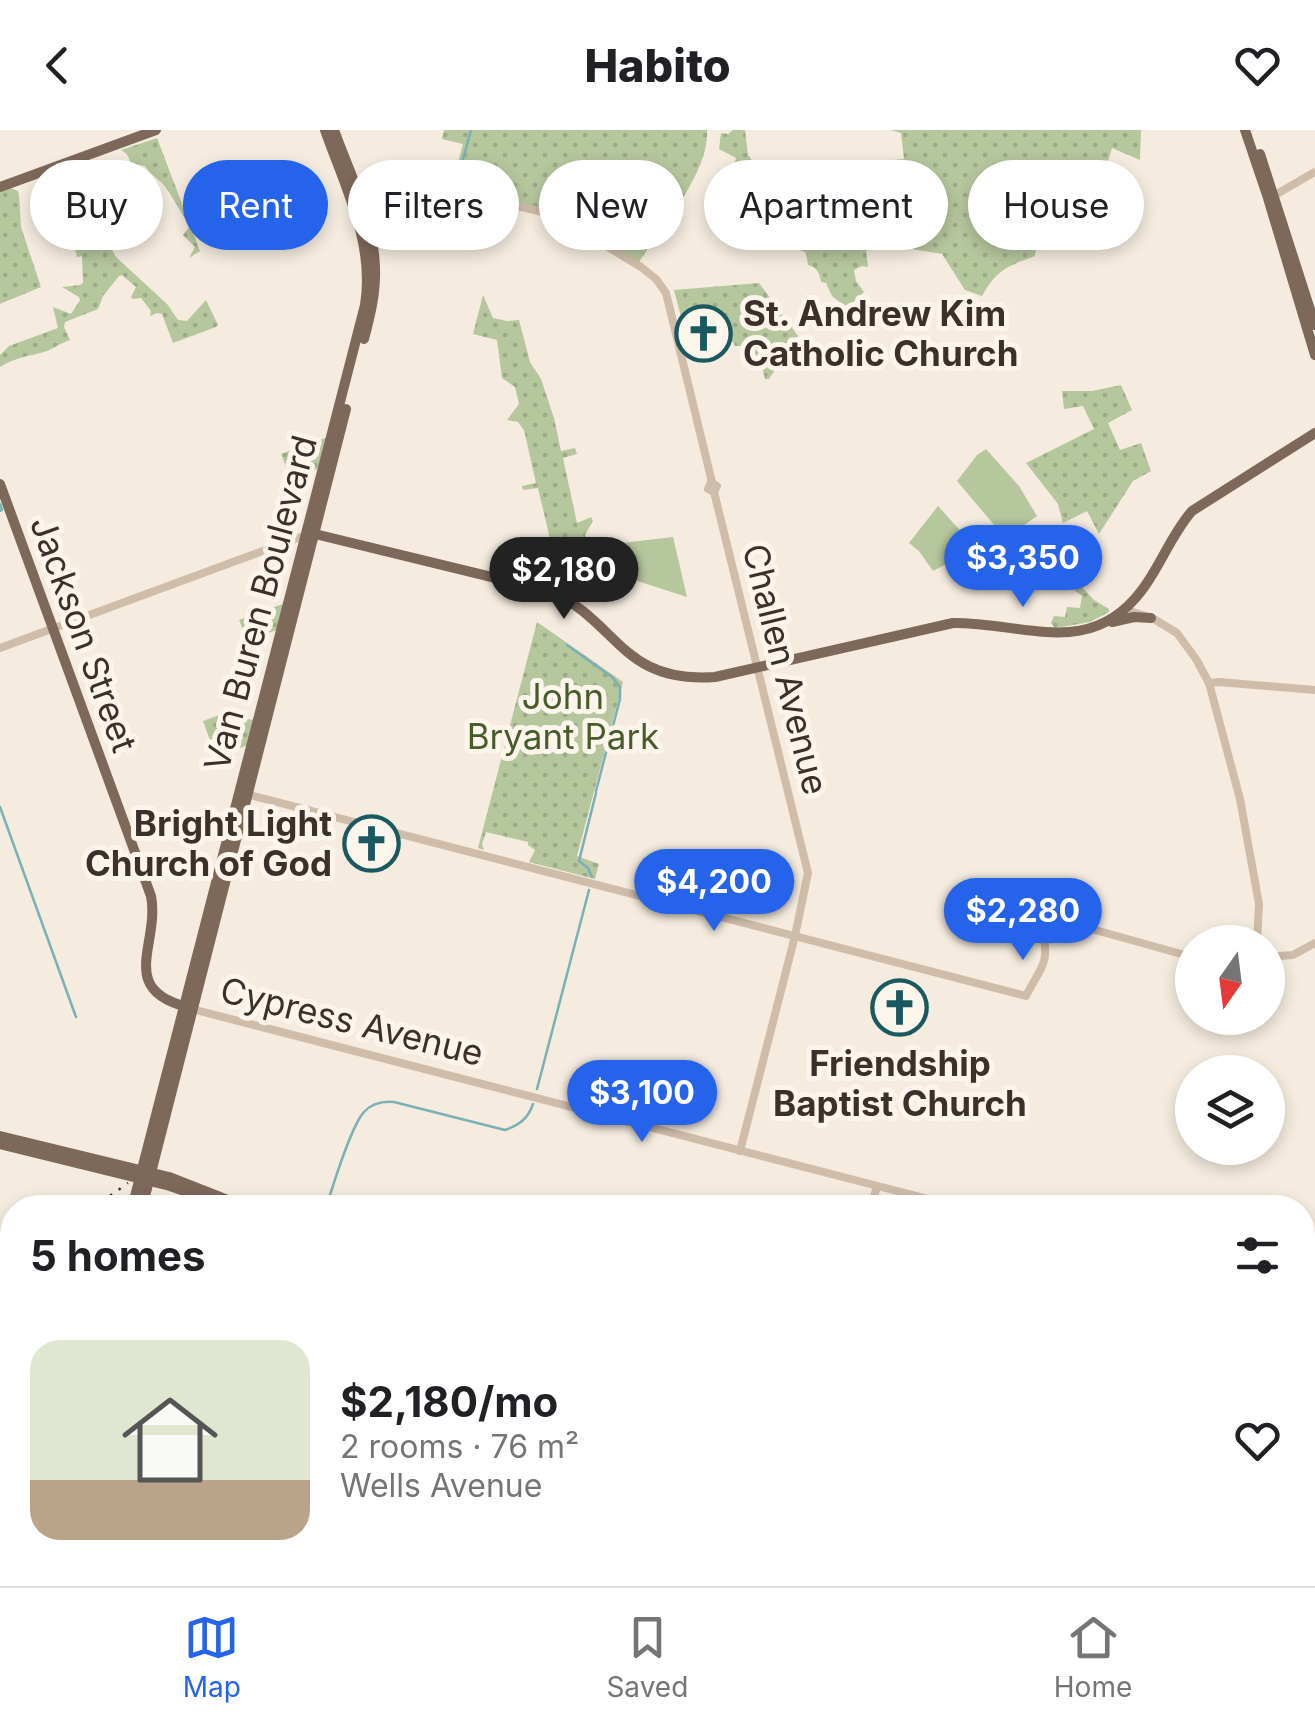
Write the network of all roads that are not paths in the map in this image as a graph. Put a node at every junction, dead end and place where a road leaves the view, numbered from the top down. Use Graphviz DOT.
graph roads {
  1 [pos="156,130"];
  2 [pos="325,130"];
  3 [pos="334,130"];
  4 [pos="1248,130"];
  5 [pos="1315,172"];
  6 [pos="348,175"];
  7 [pos="348,187"];
  8 [pos="0,188"];
  9 [pos="1276,195"];
  10 [pos="519,207"];
  11 [pos="366,250"];
  12 [pos="367,250"];
  13 [pos="373,250"];
  14 [pos="375,272"];
  15 [pos="366,302"];
  16 [pos="1315,325"];
  17 [pos="366,329"];
  18 [pos="1315,356"];
  19 [pos="1315,433"];
  20 [pos="0,484"];
  21 [pos="310,535"];
  22 [pos="298,567"];
  23 [pos="1140,593"];
  24 [pos="1111,606"];
  25 [pos="1124,609"];
  26 [pos="294,616"];
  27 [pos="1151,618"];
  28 [pos="1103,624"];
  29 [pos="53,629"];
  30 [pos="0,648"];
  31 [pos="758,668"];
  32 [pos="1209,683"];
  33 [pos="1315,690"];
  34 [pos="244,794"];
  35 [pos="1258,925"];
  36 [pos="795,936"];
  37 [pos="1315,943"];
  38 [pos="1175,952"];
  39 [pos="1285,955"];
  40 [pos="188,1008"];
  41 [pos="164,1105"];
  42 [pos="0,1136"];
  43 [pos="0,1144"];
  44 [pos="740,1151"];
  45 [pos="145,1175"];
  46 [pos="877,1186"];
  47 [pos="137,1195"];
  48 [pos="143,1195"];
  49 [pos="198,1195"];
  50 [pos="216,1195"];
  51 [pos="874,1195"];
  52 [pos="912,1195"];
  1 -- 8 [label="main road"];
  2 -- 7 [label="main road, Van Buren Boulevard"];
  3 -- 6 [label="main road, Van Buren Boulevard"];
  4 -- 9 [label="main road"];
  4 -- 18 [label="main road"];
  5 -- 9 [label="street"];
  9 -- 16 [label="main road"];
  10 -- 31 [label="street, Challen Avenue"];
  11 -- 15 [label="main road, Van Buren Boulevard"];
  12 -- 14 [label="main road"];
  13 -- 14 [label="main road, Van Buren Boulevard"];
  14 -- 17 [label="main road, Van Buren Boulevard"];
  15 -- 17 [label="main road"];
  15 -- 21 [label="main road, Van Buren Boulevard"];
  17 -- 21 [label="main road, Van Buren Boulevard"];
  19 -- 23 [label="main road"];
  20 -- 29 [label="main road, Jackson Street"];
  21 -- 22 [label="main road, Van Buren Boulevard"];
  21 -- 26 [label="main road, Van Buren Boulevard"];
  21 -- 29 [label="street"];
  21 -- 31 [label="main road"];
  22 -- 26 [label="main road"];
  22 -- 34 [label="main road, Van Buren Boulevard"];
  23 -- 25 [label="main road"];
  23 -- 27 [label="main road"];
  24 -- 28 [label="main road"];
  25 -- 27 [label="street"];
  25 -- 28 [label="main road"];
  26 -- 34 [label="main road, Van Buren Boulevard"];
  27 -- 28 [label="main road"];
  27 -- 32 [label="street"];
  28 -- 31 [label="main road"];
  29 -- 30 [label="street"];
  29 -- 40 [label="main road, Jackson Street"];
  31 -- 36 [label="street, Challen Avenue"];
  32 -- 33 [label="street"];
  32 -- 35 [label="street"];
  34 -- 36 [label="street"];
  34 -- 40 [label="main road, Van Buren Boulevard"];
  36 -- 38 [label="street"];
  36 -- 44 [label="street, Challen Avenue"];
  37 -- 39 [label="street"];
  40 -- 41 [label="main road, Van Buren Boulevard"];
  40 -- 41 [label="main road, Van Buren Boulevard"];
  40 -- 44 [label="street, Cypress Avenue"];
  41 -- 45 [label="main road, Van Buren Boulevard"];
  41 -- 45 [label="main road, Van Buren Boulevard"];
  42 -- 45 [label="main road"];
  43 -- 45 [label="main road"];
  44 -- 46 [label="street, Cypress Avenue"];
  45 -- 47 [label="main road, Van Buren Boulevard"];
  45 -- 48 [label="main road, Van Buren Boulevard"];
  45 -- 49 [label="main road"];
  45 -- 50 [label="main road"];
  46 -- 51 [label="street"];
  46 -- 52 [label="street, Cypress Avenue"];
}
